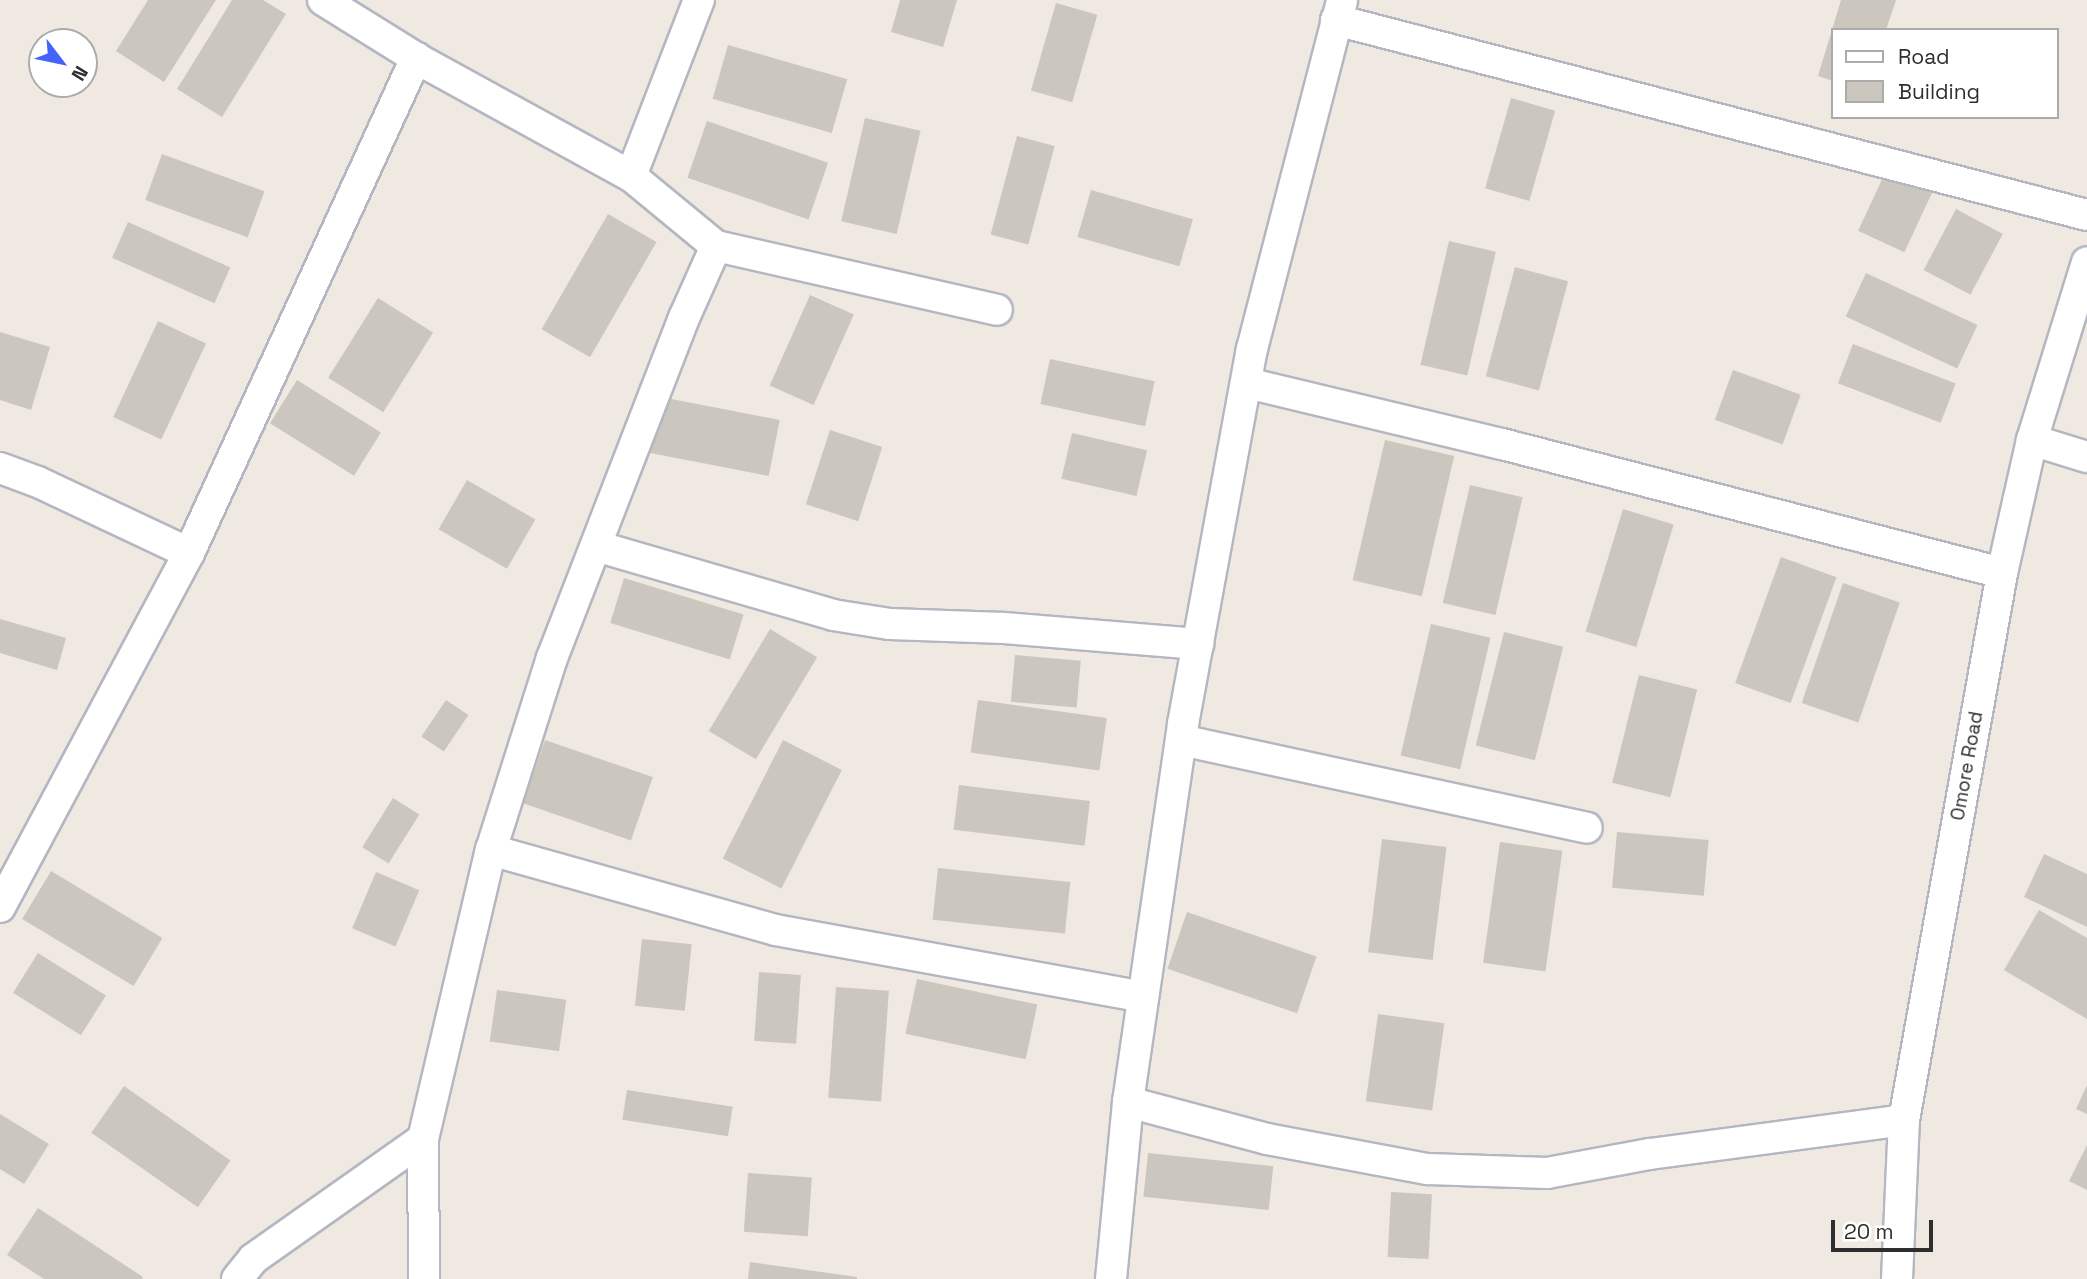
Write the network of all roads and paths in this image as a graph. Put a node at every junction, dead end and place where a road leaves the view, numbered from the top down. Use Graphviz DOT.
graph roads {
  1 [pos="323,0"];
  2 [pos="699,0"];
  3 [pos="1339,10"];
  4 [pos="416,58"];
  5 [pos="631,177"];
  6 [pos="2087,215"];
  7 [pos="716,246"];
  8 [pos="2087,262"];
  9 [pos="997,310"];
  10 [pos="1247,383"];
  11 [pos="2032,440"];
  12 [pos="2087,457"];
  13 [pos="0,468"];
  14 [pos="596,546"];
  15 [pos="189,553"];
  16 [pos="2002,573"];
  17 [pos="1198,644"];
  18 [pos="1181,740"];
  19 [pos="1587,828"];
  20 [pos="491,850"];
  21 [pos="8,876"];
  22 [pos="0,907"];
  23 [pos="1143,997"];
  24 [pos="1128,1102"];
  25 [pos="1904,1120"];
  26 [pos="423,1139"];
  27 [pos="237,1279"];
  28 [pos="424,1279"];
  29 [pos="1111,1279"];
  30 [pos="1897,1279"];
  1 -- 4 [label="street"];
  2 -- 5 [label="street"];
  3 -- 6 [label="street"];
  3 -- 10 [label="street"];
  4 -- 5 [label="street"];
  4 -- 15 [label="street"];
  5 -- 7 [label="street"];
  7 -- 9 [label="street"];
  7 -- 14 [label="street"];
  8 -- 11 [label="street, Omore Road"];
  10 -- 16 [label="street"];
  10 -- 17 [label="street"];
  11 -- 12 [label="street"];
  11 -- 16 [label="street, Omore Road"];
  13 -- 15 [label="street"];
  14 -- 17 [label="street"];
  14 -- 20 [label="street"];
  15 -- 21 [label="street"];
  16 -- 25 [label="street, Omore Road"];
  17 -- 18 [label="street"];
  18 -- 19 [label="street"];
  18 -- 23 [label="street"];
  20 -- 23 [label="street"];
  20 -- 26 [label="street"];
  21 -- 22 [label="street"];
  23 -- 24 [label="street"];
  24 -- 25 [label="street"];
  24 -- 29 [label="street"];
  25 -- 30 [label="street, Omore Road"];
  26 -- 27 [label="street"];
  26 -- 28 [label="street"];
}
